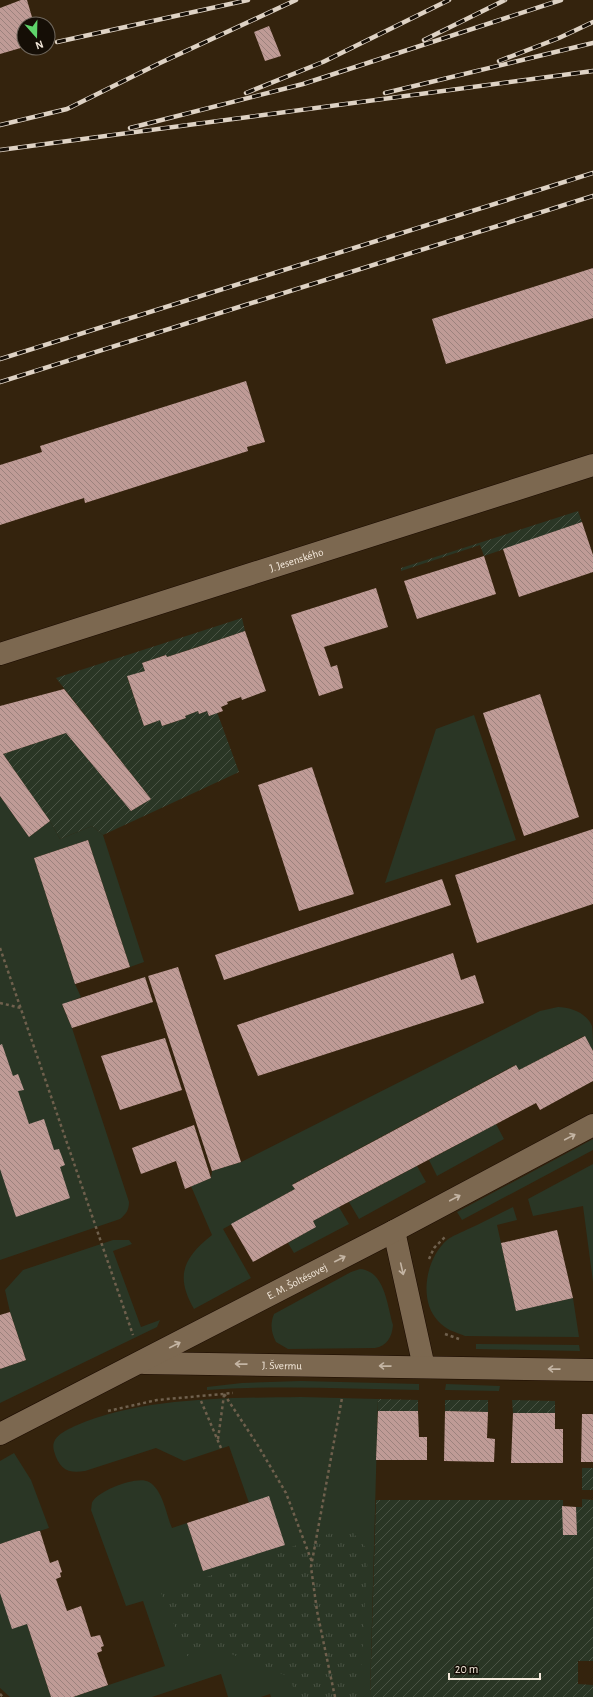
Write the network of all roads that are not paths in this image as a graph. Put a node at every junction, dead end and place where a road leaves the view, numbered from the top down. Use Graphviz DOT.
graph roads {
  1 [pos="593,465"];
  2 [pos="0,654"];
  3 [pos="593,1125"];
  4 [pos="394,1231"];
  5 [pos="141,1362"];
  6 [pos="424,1367"];
  7 [pos="593,1370"];
  8 [pos="0,1434"];
  1 -- 2 [label="street, J. Jesenského"];
  4 -- 3 [label="street, E. M. Šoltésovej, one-way"];
  5 -- 4 [label="street, E. M. Šoltésovej, one-way"];
  4 -- 6 [label="street, one-way"];
  6 -- 5 [label="street, J. Švermu, one-way"];
  5 -- 8 [label="street, E. M. Šoltésovej"];
  7 -- 6 [label="street, J. Švermu, one-way"];
}
